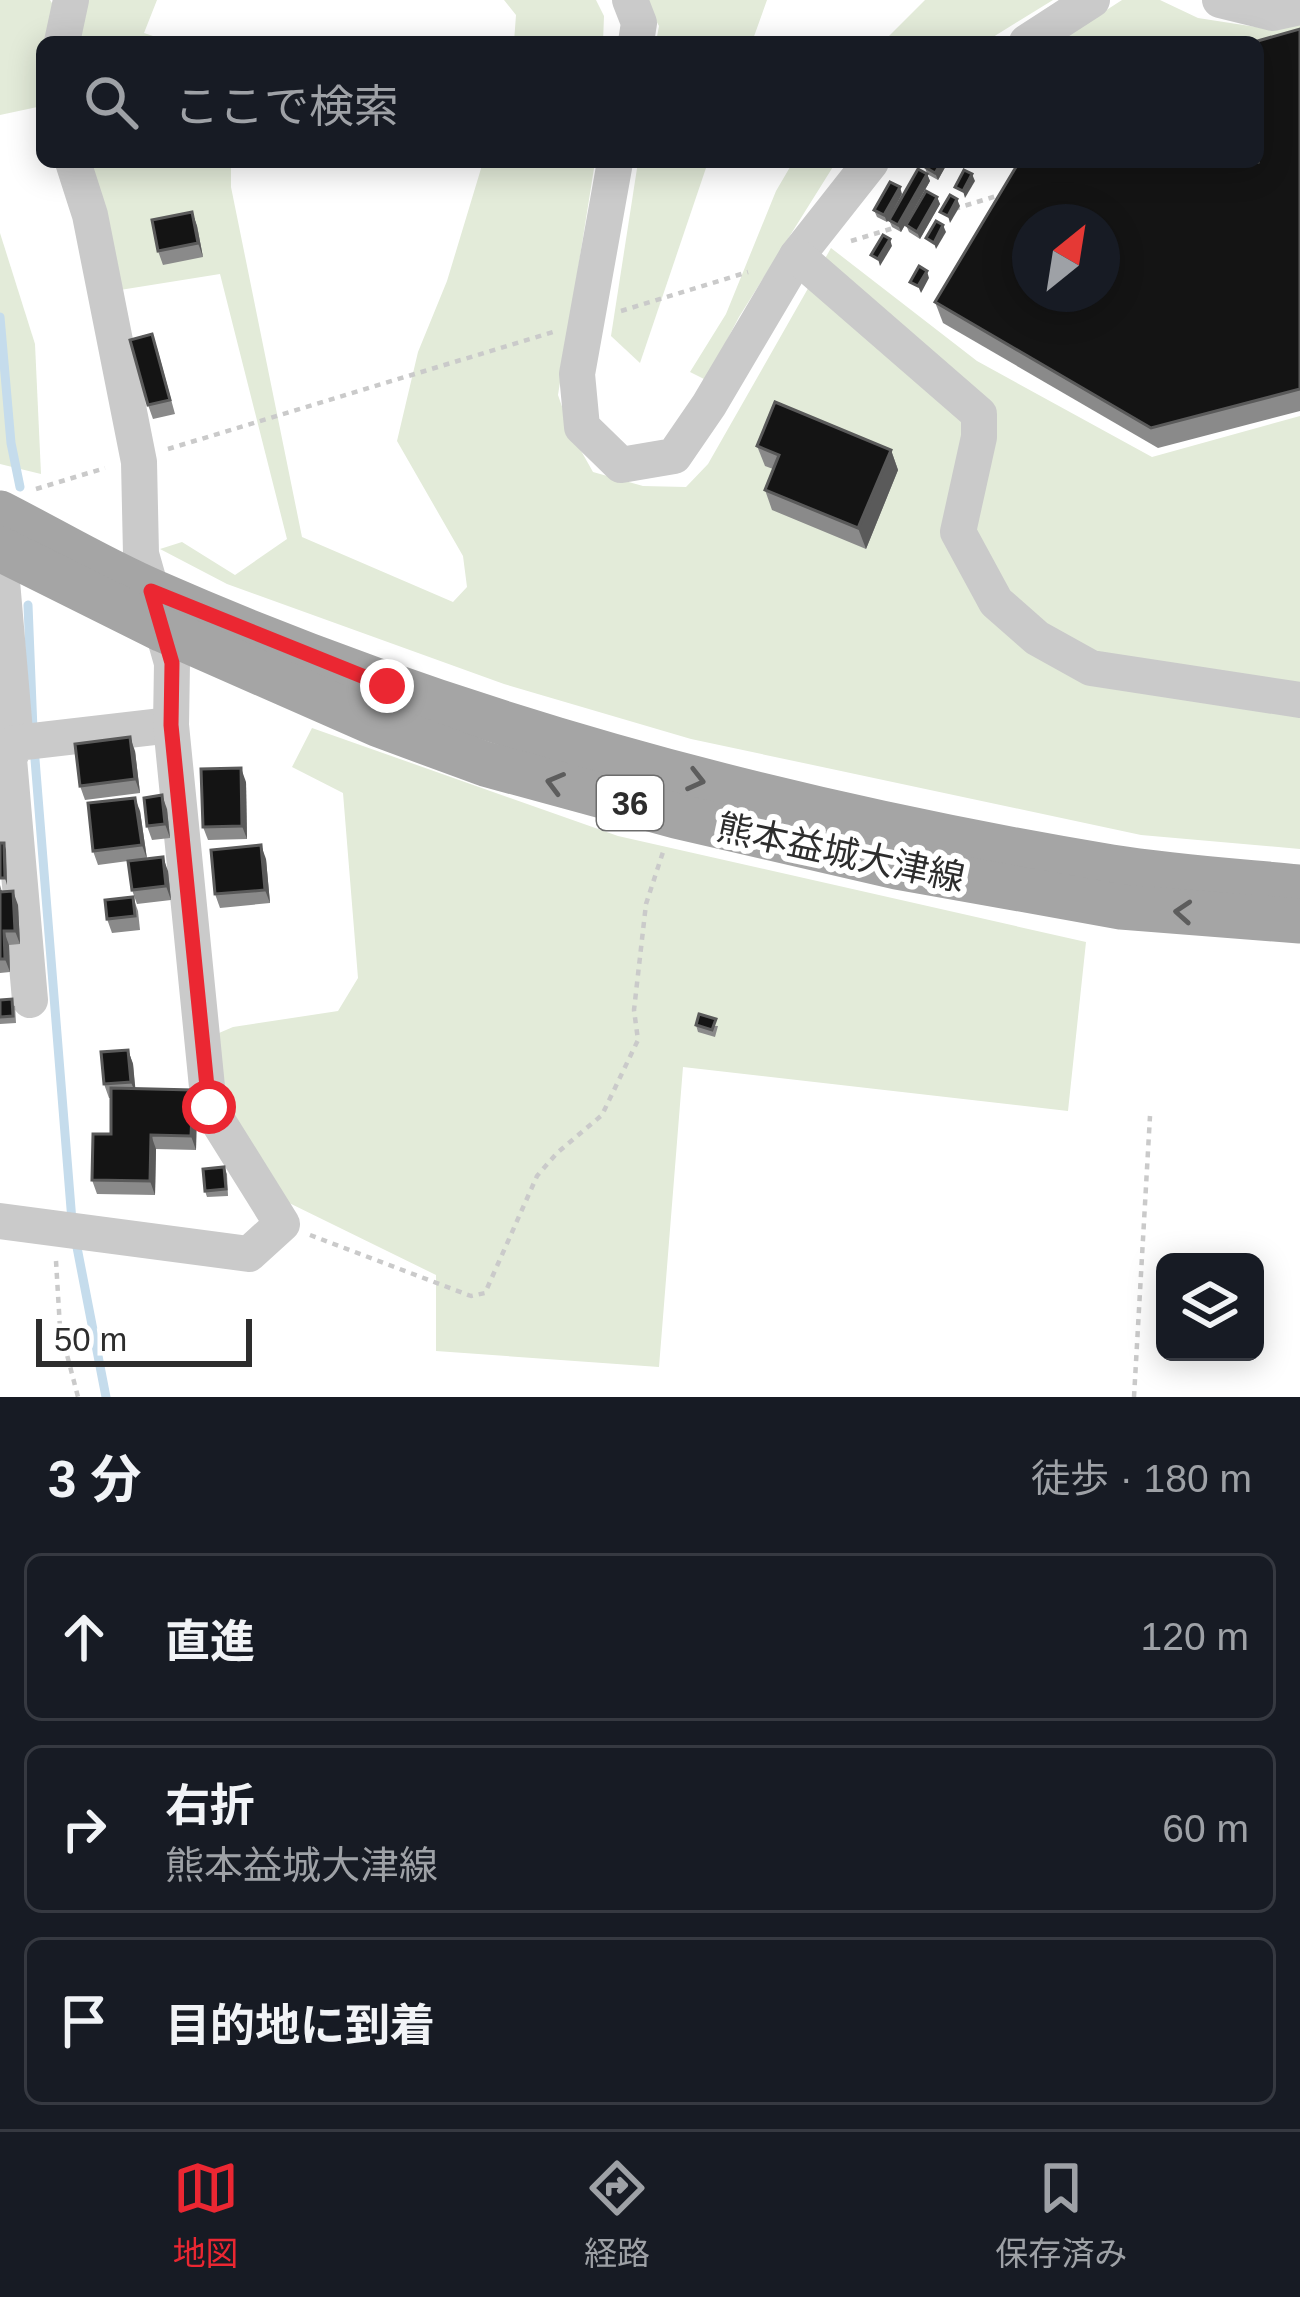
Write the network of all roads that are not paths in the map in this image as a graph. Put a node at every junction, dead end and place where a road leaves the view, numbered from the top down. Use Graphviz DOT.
graph roads {
  1 [pos="70,0"];
  2 [pos="630,0"];
  3 [pos="1092,0"];
  4 [pos="1220,0"];
  5 [pos="1300,7"];
  6 [pos="63,36"];
  7 [pos="637,36"];
  8 [pos="1036,36"];
  9 [pos="76,168"];
  10 [pos="614,168"];
  11 [pos="866,168"];
  12 [pos="797,256"];
  13 [pos="0,513"];
  14 [pos="0,553"];
  15 [pos="157,610"];
  16 [pos="1300,700"];
  17 [pos="171,725"];
  18 [pos="20,749"];
  19 [pos="1300,887"];
  20 [pos="1300,921"];
  21 [pos="30,1000"];
  22 [pos="0,1222"];
  1 -- 6 [label="street"];
  2 -- 7 [label="street"];
  3 -- 8 [label="street"];
  4 -- 5 [label="street"];
  9 -- 15 [label="street"];
  10 -- 12 [label="street"];
  11 -- 12 [label="street"];
  12 -- 16 [label="street"];
  13 -- 15 [label="main road, 熊本益城大津線 / 36"];
  14 -- 15 [label="main road, 熊本益城大津線 / 36"];
  14 -- 18 [label="street"];
  15 -- 17 [label="street"];
  15 -- 19 [label="main road, 熊本益城大津線 / 36, one-way"];
  20 -- 15 [label="main road, 熊本益城大津線 / 36, one-way"];
  17 -- 18 [label="street"];
  17 -- 22 [label="street"];
  18 -- 21 [label="street"];
}
